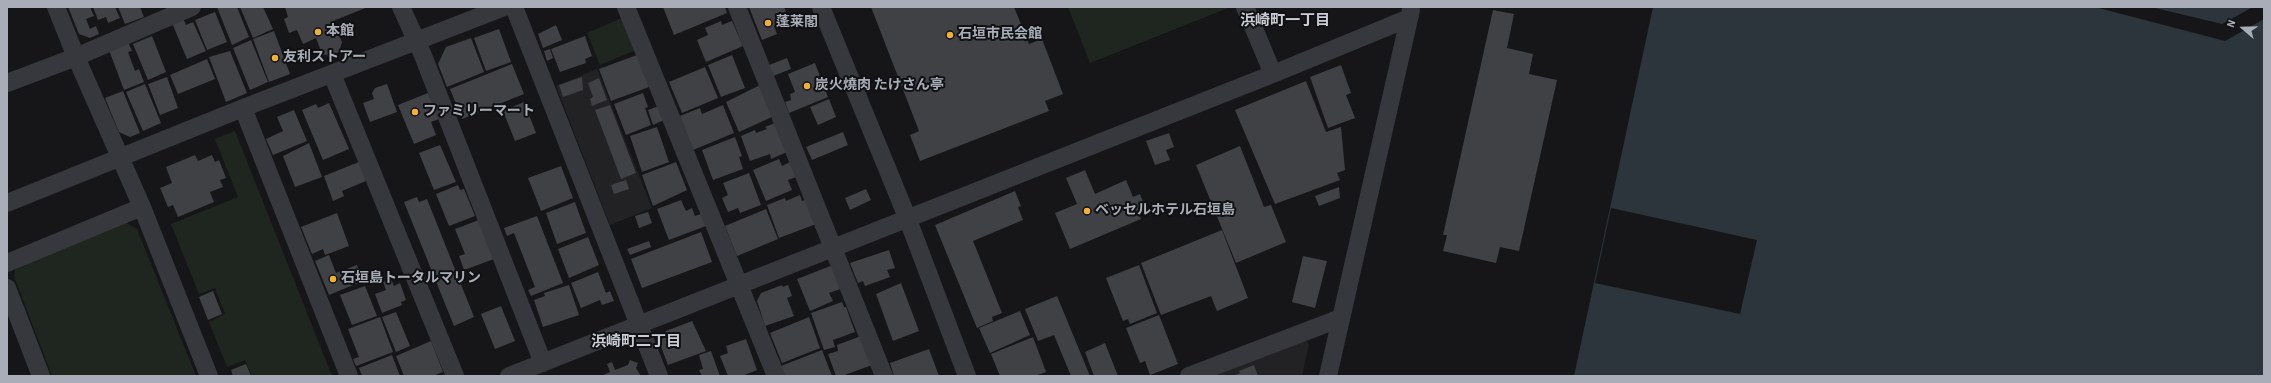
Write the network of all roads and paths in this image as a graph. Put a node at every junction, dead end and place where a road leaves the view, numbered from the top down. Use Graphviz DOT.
graph roads {
  1 [pos="56,7"];
  2 [pos="192,7"];
  3 [pos="400,7"];
  4 [pos="504,7"];
  5 [pos="514,7"];
  6 [pos="626,7"];
  7 [pos="737,7"];
  8 [pos="821,7"];
  9 [pos="1245,7"];
  10 [pos="1410,12"];
  11 [pos="416,41"];
  12 [pos="76,57"];
  13 [pos="332,74"];
  14 [pos="1273,74"];
  15 [pos="7,83"];
  16 [pos="244,108"];
  17 [pos="121,158"];
  18 [pos="7,203"];
  19 [pos="142,206"];
  20 [pos="907,217"];
  21 [pos="834,247"];
  22 [pos="7,263"];
  23 [pos="740,284"];
  24 [pos="7,288"];
  25 [pos="1341,318"];
  26 [pos="640,325"];
  27 [pos="543,363"];
  28 [pos="41,376"];
  29 [pos="209,376"];
  30 [pos="350,376"];
  31 [pos="455,376"];
  32 [pos="509,376"];
  33 [pos="660,376"];
  34 [pos="776,376"];
  35 [pos="884,376"];
  36 [pos="968,376"];
  37 [pos="1189,376"];
  38 [pos="1328,376"];
  1 -- 12 [label="street"];
  2 -- 12 [label="street"];
  3 -- 11 [label="street"];
  4 -- 11 [label="street"];
  5 -- 26 [label="street"];
  6 -- 23 [label="street"];
  7 -- 21 [label="street"];
  8 -- 20 [label="street"];
  9 -- 14 [label="street"];
  10 -- 14 [label="street"];
  10 -- 25 [label="street"];
  11 -- 13 [label="street"];
  11 -- 27 [label="street"];
  12 -- 15 [label="street"];
  12 -- 17 [label="street"];
  13 -- 16 [label="street"];
  13 -- 31 [label="street"];
  14 -- 20 [label="street"];
  16 -- 17 [label="street"];
  16 -- 30 [label="street"];
  17 -- 18 [label="street"];
  17 -- 19 [label="street"];
  19 -- 22 [label="street"];
  19 -- 29 [label="street"];
  20 -- 21 [label="street"];
  20 -- 36 [label="street"];
  21 -- 23 [label="street"];
  21 -- 35 [label="street"];
  23 -- 26 [label="street"];
  23 -- 34 [label="street"];
  24 -- 28 [label="street"];
  25 -- 37 [label="street"];
  25 -- 38 [label="street"];
  26 -- 27 [label="street"];
  26 -- 33 [label="street"];
  27 -- 32 [label="street"];
}
